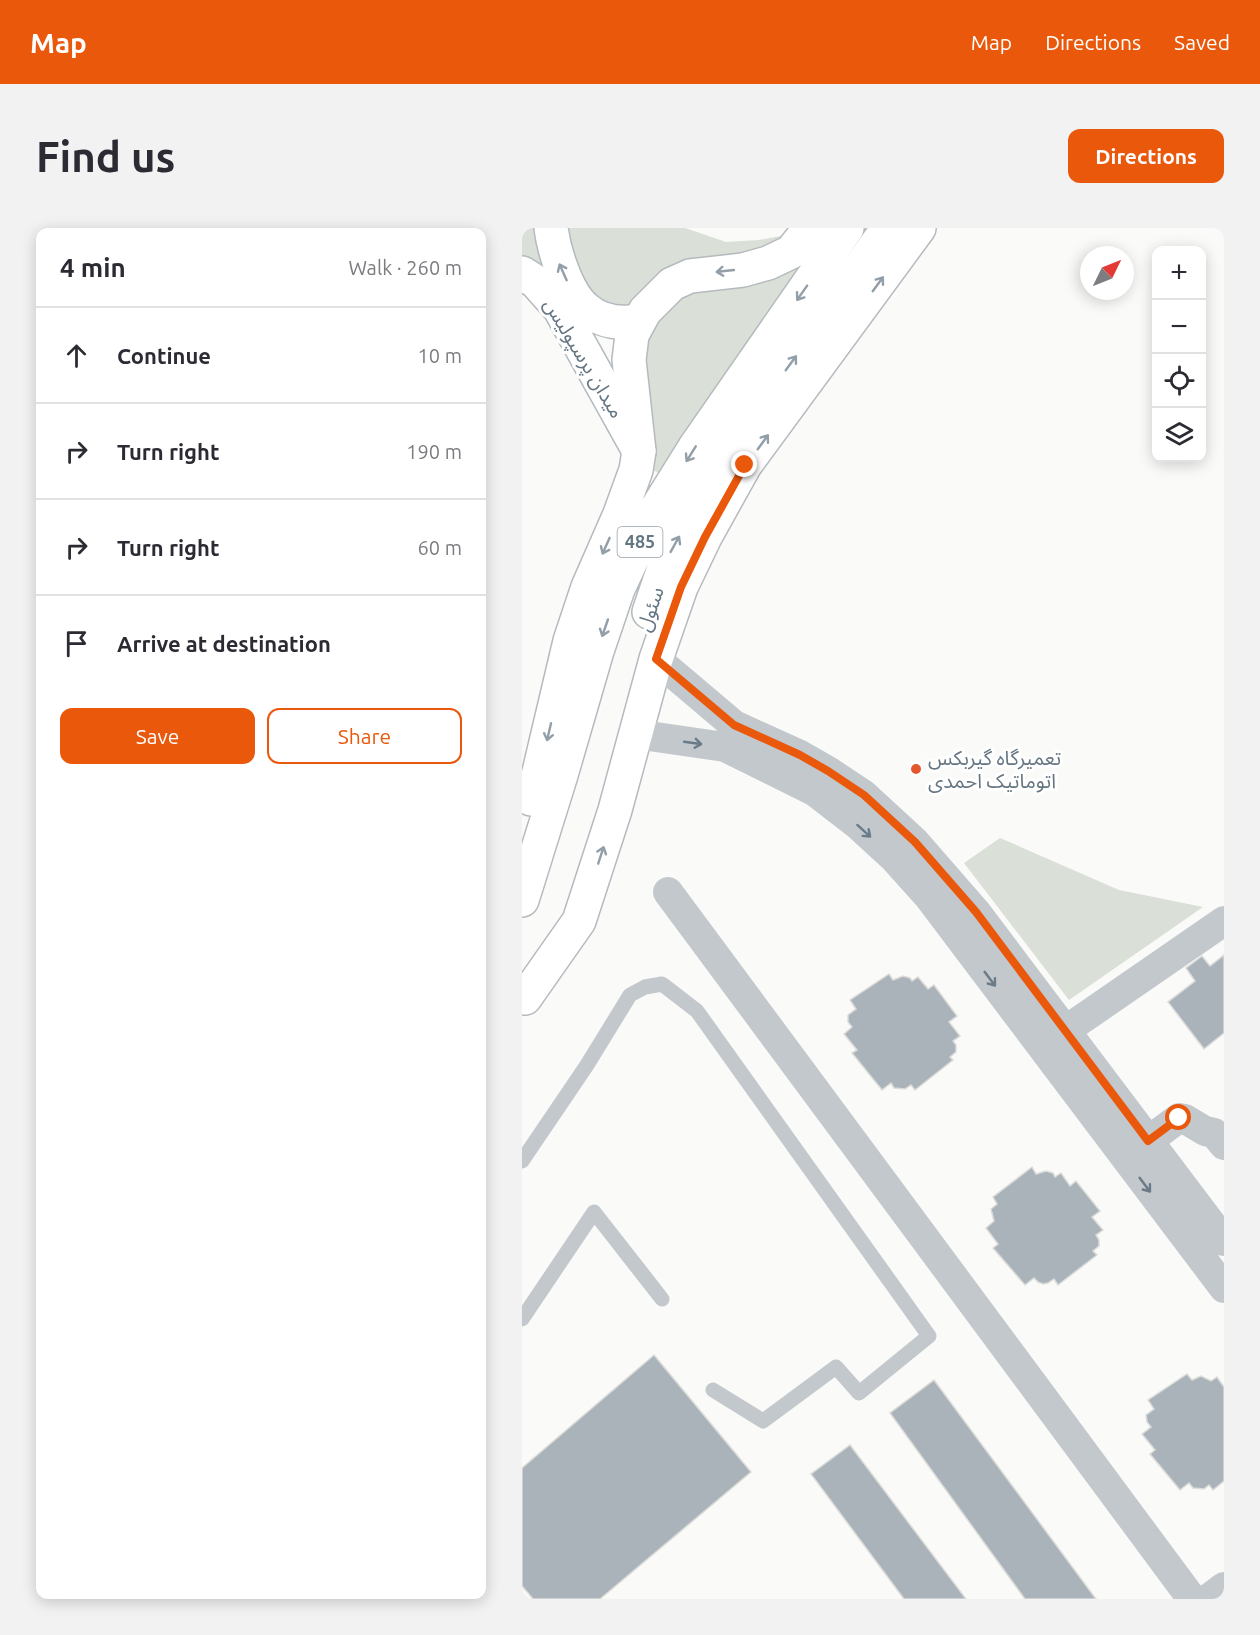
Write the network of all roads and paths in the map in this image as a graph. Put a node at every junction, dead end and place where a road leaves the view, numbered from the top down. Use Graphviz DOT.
graph roads {
  1 [pos="551,228"];
  2 [pos="810,228"];
  3 [pos="847,228"];
  4 [pos="888,228"];
  5 [pos="919,228"];
  6 [pos="522,273"];
  7 [pos="639,321"];
  8 [pos="639,451"];
  9 [pos="656,659"];
  10 [pos="636,734"];
  11 [pos="522,826"];
  12 [pos="668,891"];
  13 [pos="522,900"];
  14 [pos="1224,921"];
  15 [pos="524,1001"];
  16 [pos="1066,1030"];
  17 [pos="1144,1135"];
  18 [pos="1224,1145"];
  19 [pos="1115,1146"];
  20 [pos="522,1161"];
  21 [pos="1224,1241"];
  22 [pos="1224,1288"];
  23 [pos="662,1299"];
  24 [pos="522,1319"];
  25 [pos="713,1390"];
  26 [pos="1224,1587"];
  27 [pos="1192,1599"];
  28 [pos="1208,1599"];
  7 -- 1 [label="main road, one-way"];
  2 -- 7 [label="main road, one-way"];
  3 -- 13 [label="main road, سئول / 485, one-way"];
  15 -- 4 [label="main road, سئول / 485, one-way"];
  9 -- 5 [label="main road, one-way"];
  6 -- 8 [label="main road, میدان پرسپولیس"];
  7 -- 8 [label="main road"];
  8 -- 11 [label="main road, one-way"];
  9 -- 10 [label="main road"];
  9 -- 16 [label="street"];
  15 -- 10 [label="main road, one-way"];
  10 -- 19 [label="street, one-way"];
  12 -- 27 [label="street"];
  14 -- 16 [label="street"];
  16 -- 17 [label="street"];
  17 -- 18 [label="street"];
  17 -- 19 [label="street"];
  17 -- 21 [label="street"];
  19 -- 22 [label="street, one-way"];
  20 -- 25 [label="lane"];
  23 -- 24 [label="lane"];
  26 -- 28 [label="street"];
}
